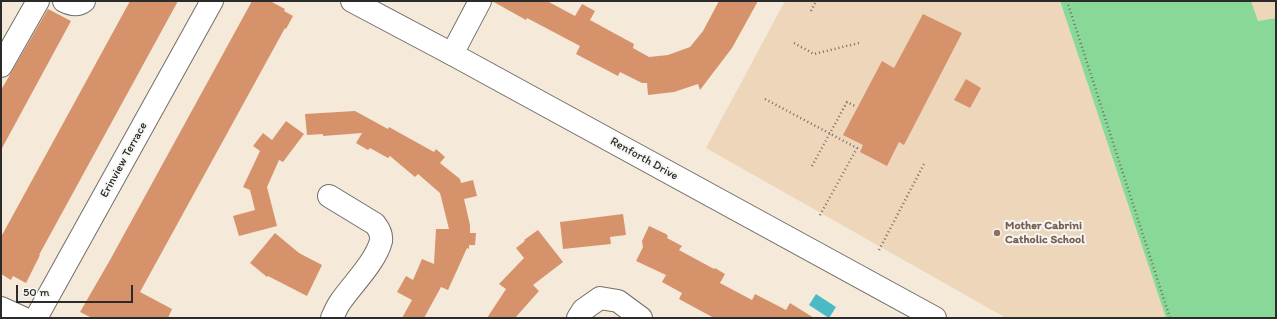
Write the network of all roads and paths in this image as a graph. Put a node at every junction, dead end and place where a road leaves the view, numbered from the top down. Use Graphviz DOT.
graph roads {
  1 [pos="38,1"];
  2 [pos="64,1"];
  3 [pos="84,1"];
  4 [pos="212,1"];
  5 [pos="352,1"];
  6 [pos="480,1"];
  7 [pos="816,1"];
  8 [pos="1068,1"];
  9 [pos="811,11"];
  10 [pos="794,43"];
  11 [pos="859,43"];
  12 [pos="452,54"];
  13 [pos="1,66"];
  14 [pos="765,99"];
  15 [pos="855,106"];
  16 [pos="830,133"];
  17 [pos="924,164"];
  18 [pos="812,166"];
  19 [pos="329,196"];
  20 [pos="819,217"];
  21 [pos="879,250"];
  22 [pos="1,308"];
  23 [pos="23,318"];
  24 [pos="36,318"];
  25 [pos="332,318"];
  26 [pos="578,318"];
  27 [pos="641,318"];
  28 [pos="935,318"];
  29 [pos="1170,318"];
  1 -- 13 [label="street"];
  2 -- 3 [label="street"];
  4 -- 24 [label="street, Erinview Terrace"];
  5 -- 12 [label="street, Renforth Drive"];
  6 -- 12 [label="street"];
  7 -- 9 [label="path"];
  8 -- 29 [label="path"];
  10 -- 11 [label="path"];
  12 -- 28 [label="street, Renforth Drive"];
  14 -- 16 [label="path"];
  15 -- 16 [label="path"];
  16 -- 18 [label="path"];
  16 -- 20 [label="path"];
  17 -- 21 [label="path"];
  19 -- 25 [label="street"];
  22 -- 23 [label="street"];
  26 -- 27 [label="street"];
}
